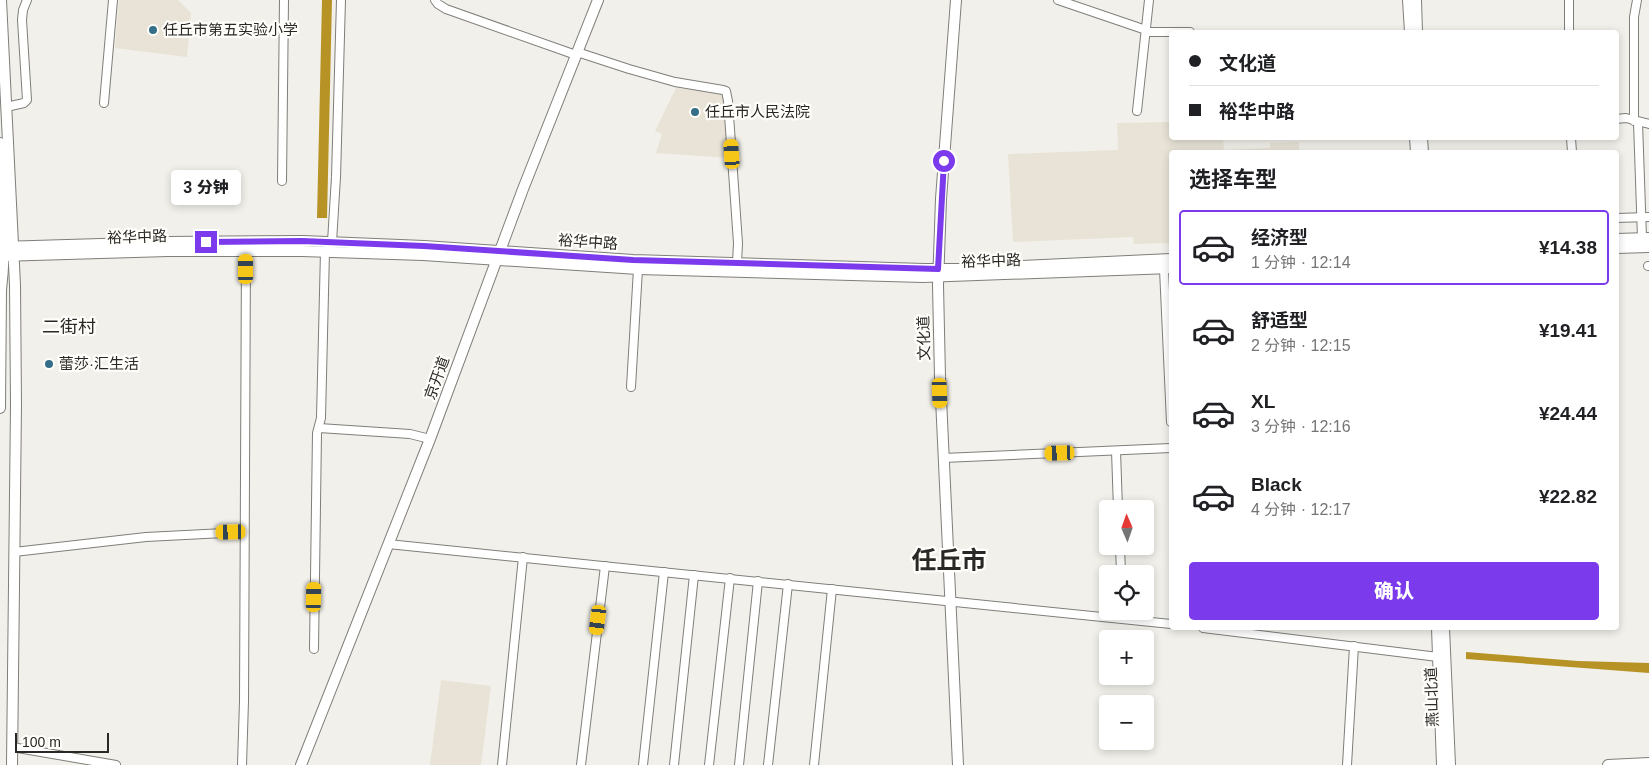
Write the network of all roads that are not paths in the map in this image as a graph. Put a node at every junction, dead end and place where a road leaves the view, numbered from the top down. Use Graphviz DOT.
graph roads {
  1 [pos="1,0"];
  2 [pos="27,0"];
  3 [pos="113,0"];
  4 [pos="284,0"];
  5 [pos="341,0"];
  6 [pos="435,0"];
  7 [pos="598,0"];
  8 [pos="956,0"];
  9 [pos="1058,0"];
  10 [pos="1149,0"];
  11 [pos="1408,0"];
  12 [pos="1416,0"];
  13 [pos="1569,0"];
  14 [pos="1637,0"];
  15 [pos="1410,30"];
  16 [pos="1417,30"];
  17 [pos="1569,30"];
  18 [pos="1146,31"];
  19 [pos="1169,32"];
  20 [pos="577,53"];
  21 [pos="104,103"];
  22 [pos="6,108"];
  23 [pos="1137,111"];
  24 [pos="1619,119"];
  25 [pos="1636,121"];
  26 [pos="1649,124"];
  27 [pos="0,143"];
  28 [pos="282,181"];
  29 [pos="1645,217"];
  30 [pos="1619,218"];
  31 [pos="1645,238"];
  32 [pos="1619,239"];
  33 [pos="332,242"];
  34 [pos="1649,247"];
  35 [pos="1619,248"];
  36 [pos="5,251"];
  37 [pos="246,251"];
  38 [pos="325,251"];
  39 [pos="498,255"];
  40 [pos="1169,259"];
  41 [pos="737,263"];
  42 [pos="1168,268"];
  43 [pos="638,269"];
  44 [pos="938,273"];
  45 [pos="1169,319"];
  46 [pos="631,387"];
  47 [pos="0,408"];
  48 [pos="319,428"];
  49 [pos="430,439"];
  50 [pos="1169,448"];
  51 [pos="1116,451"];
  52 [pos="943,458"];
  53 [pos="1118,500"];
  54 [pos="244,532"];
  55 [pos="388,544"];
  56 [pos="14,552"];
  57 [pos="523,557"];
  58 [pos="605,566"];
  59 [pos="664,572"];
  60 [pos="694,575"];
  61 [pos="730,578"];
  62 [pos="758,581"];
  63 [pos="788,584"];
  64 [pos="832,589"];
  65 [pos="950,601"];
  66 [pos="1099,613"];
  67 [pos="1150,620"];
  68 [pos="1169,624"];
  69 [pos="1228,630"];
  70 [pos="1437,630"];
  71 [pos="1444,630"];
  72 [pos="1354,646"];
  73 [pos="314,649"];
  74 [pos="1438,657"];
  75 [pos="12,747"];
  76 [pos="1649,763"];
  77 [pos="12,765"];
  78 [pos="116,765"];
  79 [pos="242,765"];
  80 [pos="301,765"];
  81 [pos="502,765"];
  82 [pos="582,765"];
  83 [pos="642,765"];
  84 [pos="674,765"];
  85 [pos="710,765"];
  86 [pos="739,765"];
  87 [pos="768,765"];
  88 [pos="814,765"];
  89 [pos="958,765"];
  90 [pos="1347,765"];
  91 [pos="1442,765"];
  92 [pos="1450,765"];
  93 [pos="1608,765"];
  1 -- 22 [label="main road"];
  2 -- 22 [label="street"];
  3 -- 21 [label="street"];
  4 -- 28 [label="street"];
  5 -- 33 [label="street"];
  6 -- 20 [label="street"];
  7 -- 20 [label="main road, 京开道"];
  8 -- 44 [label="main road, 文化道"];
  9 -- 18 [label="street"];
  10 -- 18 [label="street"];
  11 -- 15 [label="main road"];
  12 -- 16 [label="main road"];
  13 -- 17 [label="street"];
  14 -- 25 [label="street"];
  18 -- 19 [label="street"];
  18 -- 23 [label="street"];
  20 -- 39 [label="main road, 京开道"];
  20 -- 41 [label="street"];
  22 -- 36 [label="main road"];
  24 -- 25 [label="street"];
  25 -- 26 [label="street"];
  25 -- 29 [label="street"];
  27 -- 36 [label="main road"];
  29 -- 30 [label="street"];
  29 -- 31 [label="street"];
  31 -- 32 [label="main road"];
  33 -- 36 [label="main road, 裕华中路"];
  33 -- 39 [label="main road, 裕华中路"];
  34 -- 35 [label="main road"];
  36 -- 37 [label="main road, 裕华中路"];
  36 -- 47 [label="main road"];
  36 -- 56 [label="main road"];
  37 -- 38 [label="main road, 裕华中路"];
  37 -- 54 [label="street"];
  38 -- 39 [label="main road, 裕华中路"];
  38 -- 48 [label="street"];
  39 -- 41 [label="main road, 裕华中路"];
  39 -- 43 [label="main road, 裕华中路"];
  39 -- 49 [label="main road, 京开道"];
  40 -- 44 [label="main road, 裕华中路"];
  41 -- 44 [label="main road, 裕华中路"];
  42 -- 44 [label="main road, 裕华中路"];
  42 -- 45 [label="street"];
  43 -- 44 [label="main road, 裕华中路"];
  43 -- 46 [label="street"];
  44 -- 52 [label="main road, 文化道"];
  48 -- 49 [label="street"];
  48 -- 73 [label="street"];
  49 -- 55 [label="main road, 京开道"];
  50 -- 51 [label="street"];
  51 -- 52 [label="street"];
  51 -- 53 [label="street"];
  52 -- 65 [label="main road, 文化道"];
  54 -- 56 [label="street"];
  54 -- 79 [label="street"];
  55 -- 57 [label="street"];
  55 -- 80 [label="main road, 京开道"];
  56 -- 75 [label="main road"];
  57 -- 58 [label="street"];
  57 -- 81 [label="street"];
  58 -- 59 [label="street"];
  58 -- 82 [label="street"];
  59 -- 60 [label="street"];
  59 -- 83 [label="street"];
  60 -- 61 [label="street"];
  60 -- 84 [label="street"];
  61 -- 62 [label="street"];
  61 -- 85 [label="street"];
  62 -- 63 [label="street"];
  62 -- 86 [label="street"];
  63 -- 64 [label="street"];
  63 -- 87 [label="street"];
  64 -- 65 [label="street"];
  64 -- 88 [label="street"];
  65 -- 66 [label="street"];
  65 -- 89 [label="main road, 文化道"];
  67 -- 68 [label="street"];
  69 -- 72 [label="street"];
  70 -- 74 [label="main road, 燕山北道"];
  71 -- 92 [label="main road, 燕山北道"];
  72 -- 74 [label="street"];
  72 -- 90 [label="street"];
  74 -- 91 [label="main road, 燕山北道"];
  75 -- 77 [label="main road"];
  75 -- 78 [label="street"];
  76 -- 93 [label="main road"];
}
